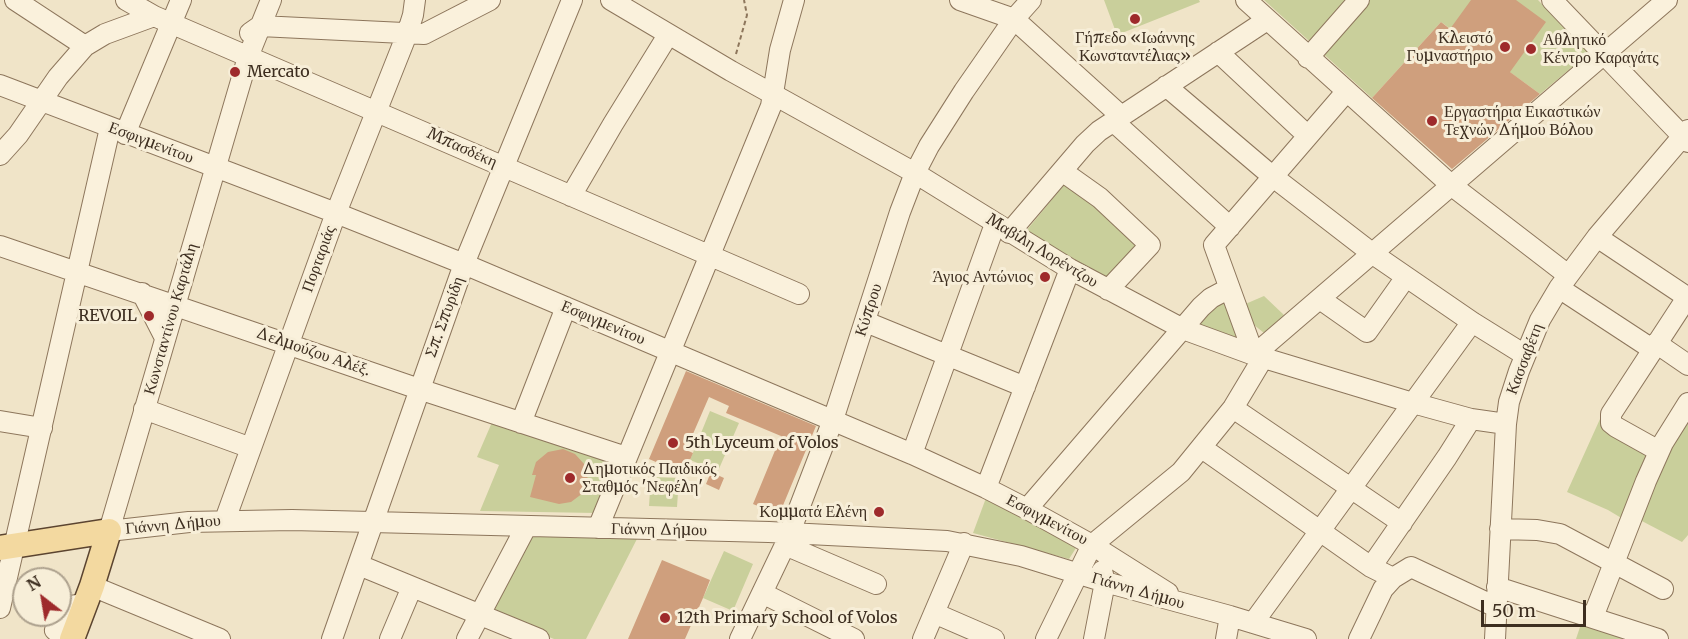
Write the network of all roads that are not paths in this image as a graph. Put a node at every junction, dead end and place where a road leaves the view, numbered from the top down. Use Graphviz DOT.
graph roads {
  1 [pos="15,0"];
  2 [pos="181,0"];
  3 [pos="271,0"];
  4 [pos="415,0"];
  5 [pos="490,0"];
  6 [pos="573,0"];
  7 [pos="611,0"];
  8 [pos="795,0"];
  9 [pos="960,0"];
  10 [pos="1030,0"];
  11 [pos="1245,0"];
  12 [pos="1359,0"];
  13 [pos="1552,0"];
  14 [pos="1667,0"];
  15 [pos="128,1"];
  16 [pos="1014,19"];
  17 [pos="163,20"];
  18 [pos="1267,20"];
  19 [pos="260,26"];
  20 [pos="407,34"];
  21 [pos="668,35"];
  22 [pos="85,46"];
  23 [pos="228,48"];
  24 [pos="1218,52"];
  25 [pos="1605,55"];
  26 [pos="248,57"];
  27 [pos="1308,58"];
  28 [pos="0,86"];
  29 [pos="1166,86"];
  30 [pos="1346,92"];
  31 [pos="774,95"];
  32 [pos="41,101"];
  33 [pos="377,110"];
  34 [pos="1117,118"];
  35 [pos="117,131"];
  36 [pos="1308,136"];
  37 [pos="1686,136"];
  38 [pos="0,155"];
  39 [pos="215,167"];
  40 [pos="505,167"];
  41 [pos="1062,171"];
  42 [pos="915,173"];
  43 [pos="1272,176"];
  44 [pos="1450,185"];
  45 [pos="571,196"];
  46 [pos="336,213"];
  47 [pos="1230,227"];
  48 [pos="1002,228"];
  49 [pos="1597,237"];
  50 [pos="0,246"];
  51 [pos="1373,254"];
  52 [pos="711,256"];
  53 [pos="464,264"];
  54 [pos="1070,269"];
  55 [pos="77,271"];
  56 [pos="1406,277"];
  57 [pos="1563,281"];
  58 [pos="1228,289"];
  59 [pos="1108,290"];
  60 [pos="142,293"];
  61 [pos="799,294"];
  62 [pos="1688,297"];
  63 [pos="1320,299"];
  64 [pos="175,304"];
  65 [pos="566,308"];
  66 [pos="866,322"];
  67 [pos="1472,322"];
  68 [pos="1183,329"];
  69 [pos="165,338"];
  70 [pos="288,344"];
  71 [pos="1654,346"];
  72 [pos="669,351"];
  73 [pos="948,355"];
  74 [pos="1525,355"];
  75 [pos="1258,356"];
  76 [pos="1688,365"];
  77 [pos="1025,387"];
  78 [pos="419,389"];
  79 [pos="1413,403"];
  80 [pos="1688,403"];
  81 [pos="1233,408"];
  82 [pos="144,409"];
  83 [pos="1471,419"];
  84 [pos="833,420"];
  85 [pos="0,421"];
  86 [pos="521,423"];
  87 [pos="1506,424"];
  88 [pos="42,428"];
  89 [pos="251,448"];
  90 [pos="1202,448"];
  91 [pos="1659,451"];
  92 [pos="912,454"];
  93 [pos="626,457"];
  94 [pos="1351,487"];
  95 [pos="986,488"];
  96 [pos="1027,509"];
  97 [pos="225,520"];
  98 [pos="373,523"];
  99 [pos="1402,523"];
  100 [pos="526,527"];
  101 [pos="598,528"];
  102 [pos="1500,529"];
  103 [pos="1322,530"];
  104 [pos="109,531"];
  105 [pos="787,539"];
  106 [pos="964,543"];
  107 [pos="1092,545"];
  108 [pos="8,547"];
  109 [pos="1614,562"];
  110 [pos="359,565"];
  111 [pos="1371,567"];
  112 [pos="1077,573"];
  113 [pos="1394,578"];
  114 [pos="1105,582"];
  115 [pos="876,584"];
  116 [pos="412,587"];
  117 [pos="1497,587"];
  118 [pos="1663,589"];
  119 [pos="762,593"];
  120 [pos="88,595"];
  121 [pos="1185,604"];
  122 [pos="1496,607"];
  123 [pos="0,608"];
  124 [pos="934,613"];
  125 [pos="480,615"];
  126 [pos="1230,616"];
  127 [pos="1593,618"];
  128 [pos="1253,623"];
  129 [pos="65,639"];
  130 [pos="72,639"];
  131 [pos="218,639"];
  132 [pos="332,639"];
  133 [pos="390,639"];
  134 [pos="467,639"];
  135 [pos="539,639"];
  136 [pos="740,639"];
  137 [pos="854,639"];
  138 [pos="923,639"];
  139 [pos="994,639"];
  140 [pos="1046,639"];
  141 [pos="1094,639"];
  142 [pos="1226,639"];
  143 [pos="1306,639"];
  144 [pos="1359,639"];
  145 [pos="1495,639"];
  146 [pos="1658,639"];
  1 -- 22 [label="street"];
  2 -- 17 [label="street"];
  3 -- 19 [label="street, Κωνσταντίνου Καρτάλη"];
  4 -- 20 [label="street, Πορταριάς"];
  5 -- 20 [label="street"];
  6 -- 40 [label="street, Σπ. Σπυρίδη"];
  7 -- 21 [label="street, Μαβίλη Λορέντζου"];
  8 -- 31 [label="street"];
  9 -- 16 [label="street"];
  10 -- 16 [label="street, Κύπρου"];
  11 -- 18 [label="street"];
  12 -- 27 [label="street"];
  13 -- 25 [label="street"];
  14 -- 25 [label="street"];
  15 -- 17 [label="street, Μπασδέκη"];
  16 -- 34 [label="street"];
  16 -- 42 [label="street, Κύπρου"];
  17 -- 22 [label="street"];
  17 -- 23 [label="street, Μπασδέκη"];
  17 -- 35 [label="street"];
  18 -- 24 [label="street"];
  18 -- 27 [label="street"];
  19 -- 20 [label="street"];
  19 -- 23 [label="street"];
  19 -- 26 [label="street, Κωνσταντίνου Καρτάλη"];
  20 -- 33 [label="street, Πορταριάς"];
  21 -- 31 [label="street, Μαβίλη Λορέντζου"];
  21 -- 45 [label="street"];
  22 -- 32 [label="street"];
  23 -- 26 [label="street, Μπασδέκη"];
  24 -- 29 [label="street"];
  24 -- 36 [label="street"];
  25 -- 37 [label="street"];
  25 -- 44 [label="street"];
  26 -- 33 [label="street, Μπασδέκη"];
  26 -- 39 [label="street, Κωνσταντίνου Καρτάλη"];
  27 -- 30 [label="street"];
  28 -- 32 [label="street, Εσφιγμενίτου"];
  29 -- 34 [label="street"];
  29 -- 43 [label="street"];
  30 -- 36 [label="street"];
  30 -- 44 [label="street"];
  31 -- 42 [label="street, Μαβίλη Λορέντζου"];
  31 -- 52 [label="street"];
  32 -- 35 [label="street, Εσφιγμενίτου"];
  32 -- 38 [label="street"];
  33 -- 40 [label="street, Μπασδέκη"];
  33 -- 46 [label="street, Πορταριάς"];
  34 -- 41 [label="street"];
  34 -- 47 [label="street"];
  35 -- 39 [label="street, Εσφιγμενίτου"];
  35 -- 55 [label="street"];
  36 -- 43 [label="street"];
  37 -- 49 [label="street, Κασσαβέτη"];
  39 -- 46 [label="street, Εσφιγμενίτου"];
  39 -- 64 [label="street, Κωνσταντίνου Καρτάλη"];
  40 -- 45 [label="street, Μπασδέκη"];
  40 -- 53 [label="street, Σπ. Σπυρίδη"];
  41 -- 48 [label="street"];
  41 -- 59 [label="street"];
  42 -- 48 [label="street, Μαβίλη Λορέντζου"];
  42 -- 66 [label="street, Κύπρου"];
  43 -- 47 [label="street"];
  43 -- 51 [label="street"];
  44 -- 51 [label="street"];
  44 -- 57 [label="street"];
  45 -- 52 [label="street, Μπασδέκη"];
  46 -- 53 [label="street, Εσφιγμενίτου"];
  46 -- 70 [label="street, Πορταριάς"];
  47 -- 58 [label="street"];
  48 -- 54 [label="street, Μαβίλη Λορέντζου"];
  48 -- 73 [label="street"];
  49 -- 57 [label="street, Κασσαβέτη"];
  49 -- 62 [label="street"];
  50 -- 55 [label="street, Δελμούζου Αλέξ."];
  51 -- 56 [label="street"];
  51 -- 63 [label="street"];
  52 -- 61 [label="street, Μπασδέκη"];
  52 -- 72 [label="street"];
  53 -- 65 [label="street, Εσφιγμενίτου"];
  53 -- 78 [label="street, Σπ. Σπυρίδη"];
  54 -- 59 [label="street, Μαβίλη Λορέντζου"];
  54 -- 77 [label="street"];
  55 -- 60 [label="street, Δελμούζου Αλέξ."];
  55 -- 88 [label="street"];
  56 -- 63 [label="street"];
  56 -- 67 [label="street"];
  57 -- 71 [label="street"];
  57 -- 74 [label="street, Κασσαβέτη"];
  58 -- 68 [label="street"];
  58 -- 75 [label="street"];
  59 -- 68 [label="street, Μαβίλη Λορέντζου"];
  60 -- 64 [label="street, Δελμούζου Αλέξ."];
  60 -- 69 [label="street"];
  62 -- 71 [label="street"];
  63 -- 75 [label="street"];
  64 -- 69 [label="street, Κωνσταντίνου Καρτάλη"];
  64 -- 70 [label="street, Δελμούζου Αλέξ."];
  65 -- 72 [label="street, Εσφιγμενίτου"];
  65 -- 86 [label="street"];
  66 -- 73 [label="street"];
  66 -- 84 [label="street, Κύπρου"];
  67 -- 74 [label="street"];
  67 -- 79 [label="street"];
  68 -- 75 [label="street, Μαβίλη Λορέντζου"];
  68 -- 96 [label="street"];
  69 -- 82 [label="street, Κωνσταντίνου Καρτάλη"];
  70 -- 78 [label="street, Δελμούζου Αλέξ."];
  70 -- 89 [label="street, Πορταριάς"];
  71 -- 76 [label="street"];
  71 -- 91 [label="street"];
  72 -- 84 [label="street, Εσφιγμενίτου"];
  72 -- 93 [label="street"];
  73 -- 77 [label="street"];
  73 -- 92 [label="street"];
  74 -- 87 [label="street, Κασσαβέτη"];
  75 -- 79 [label="street, Μαβίλη Λορέντζου"];
  75 -- 81 [label="street"];
  77 -- 95 [label="street"];
  78 -- 86 [label="street, Δελμούζου Αλέξ."];
  78 -- 98 [label="street, Σπ. Σπυρίδη"];
  79 -- 83 [label="street, Μαβίλη Λορέντζου"];
  79 -- 94 [label="street"];
  80 -- 91 [label="street"];
  81 -- 90 [label="street"];
  81 -- 94 [label="street"];
  82 -- 89 [label="street"];
  82 -- 104 [label="street, Κωνσταντίνου Καρτάλη"];
  83 -- 87 [label="street, Μαβίλη Λορέντζου"];
  83 -- 99 [label="street"];
  84 -- 92 [label="street, Εσφιγμενίτου"];
  84 -- 105 [label="street, Κύπρου"];
  85 -- 88 [label="street"];
  86 -- 93 [label="street, Δελμούζου Αλέξ."];
  87 -- 102 [label="street, Κασσαβέτη"];
  88 -- 108 [label="street"];
  89 -- 97 [label="street, Πορταριάς"];
  90 -- 103 [label="street"];
  90 -- 107 [label="street"];
  91 -- 109 [label="street"];
  92 -- 95 [label="street, Εσφιγμενίτου"];
  93 -- 101 [label="street"];
  94 -- 99 [label="street"];
  94 -- 103 [label="street"];
  95 -- 96 [label="street, Εσφιγμενίτου"];
  96 -- 107 [label="street, Εσφιγμενίτου"];
  97 -- 98 [label="street, Γιάννη Δήμου"];
  97 -- 104 [label="street, Γιάννη Δήμου"];
  98 -- 100 [label="street, Γιάννη Δήμου"];
  98 -- 110 [label="street, Σπ. Σπυρίδη"];
  99 -- 111 [label="street"];
  100 -- 101 [label="street, Γιάννη Δήμου"];
  100 -- 125 [label="street"];
  101 -- 105 [label="street, Γιάννη Δήμου"];
  102 -- 109 [label="street"];
  102 -- 117 [label="street, Κασσαβέτη"];
  103 -- 111 [label="street"];
  103 -- 128 [label="street"];
  104 -- 108 [label="main road, Γιάννη Δήμου"];
  104 -- 120 [label="main road, Κωνσταντίνου Καρτάλη"];
  105 -- 106 [label="street, Γιάννη Δήμου"];
  105 -- 115 [label="street"];
  105 -- 119 [label="street, Κύπρου"];
  106 -- 112 [label="street, Γιάννη Δήμου"];
  106 -- 124 [label="street"];
  107 -- 112 [label="street"];
  107 -- 114 [label="street"];
  107 -- 121 [label="street, Εσφιγμενίτου"];
  108 -- 123 [label="street"];
  109 -- 118 [label="street"];
  109 -- 127 [label="street"];
  110 -- 116 [label="street"];
  110 -- 132 [label="street, Σπ. Σπυρίδη"];
  111 -- 113 [label="street"];
  112 -- 114 [label="street, Γιάννη Δήμου"];
  112 -- 140 [label="street"];
  113 -- 122 [label="street"];
  113 -- 144 [label="street"];
  114 -- 121 [label="street, Γιάννη Δήμου"];
  114 -- 141 [label="street"];
  116 -- 125 [label="street"];
  116 -- 133 [label="street"];
  117 -- 122 [label="street, Κασσαβέτη"];
  117 -- 127 [label="street"];
  119 -- 136 [label="street, Κύπρου"];
  119 -- 137 [label="street"];
  120 -- 129 [label="street"];
  120 -- 130 [label="main road, Κωνσταντίνου Καρτάλη"];
  120 -- 131 [label="street"];
  121 -- 126 [label="street, Γιάννη Δήμου"];
  122 -- 145 [label="street, Κασσαβέτη"];
  124 -- 138 [label="street"];
  124 -- 139 [label="street"];
  125 -- 134 [label="street"];
  125 -- 135 [label="street"];
  126 -- 128 [label="street, Γιάννη Δήμου"];
  126 -- 142 [label="street"];
  127 -- 146 [label="street"];
  128 -- 143 [label="street, Γιάννη Δήμου"];
}
